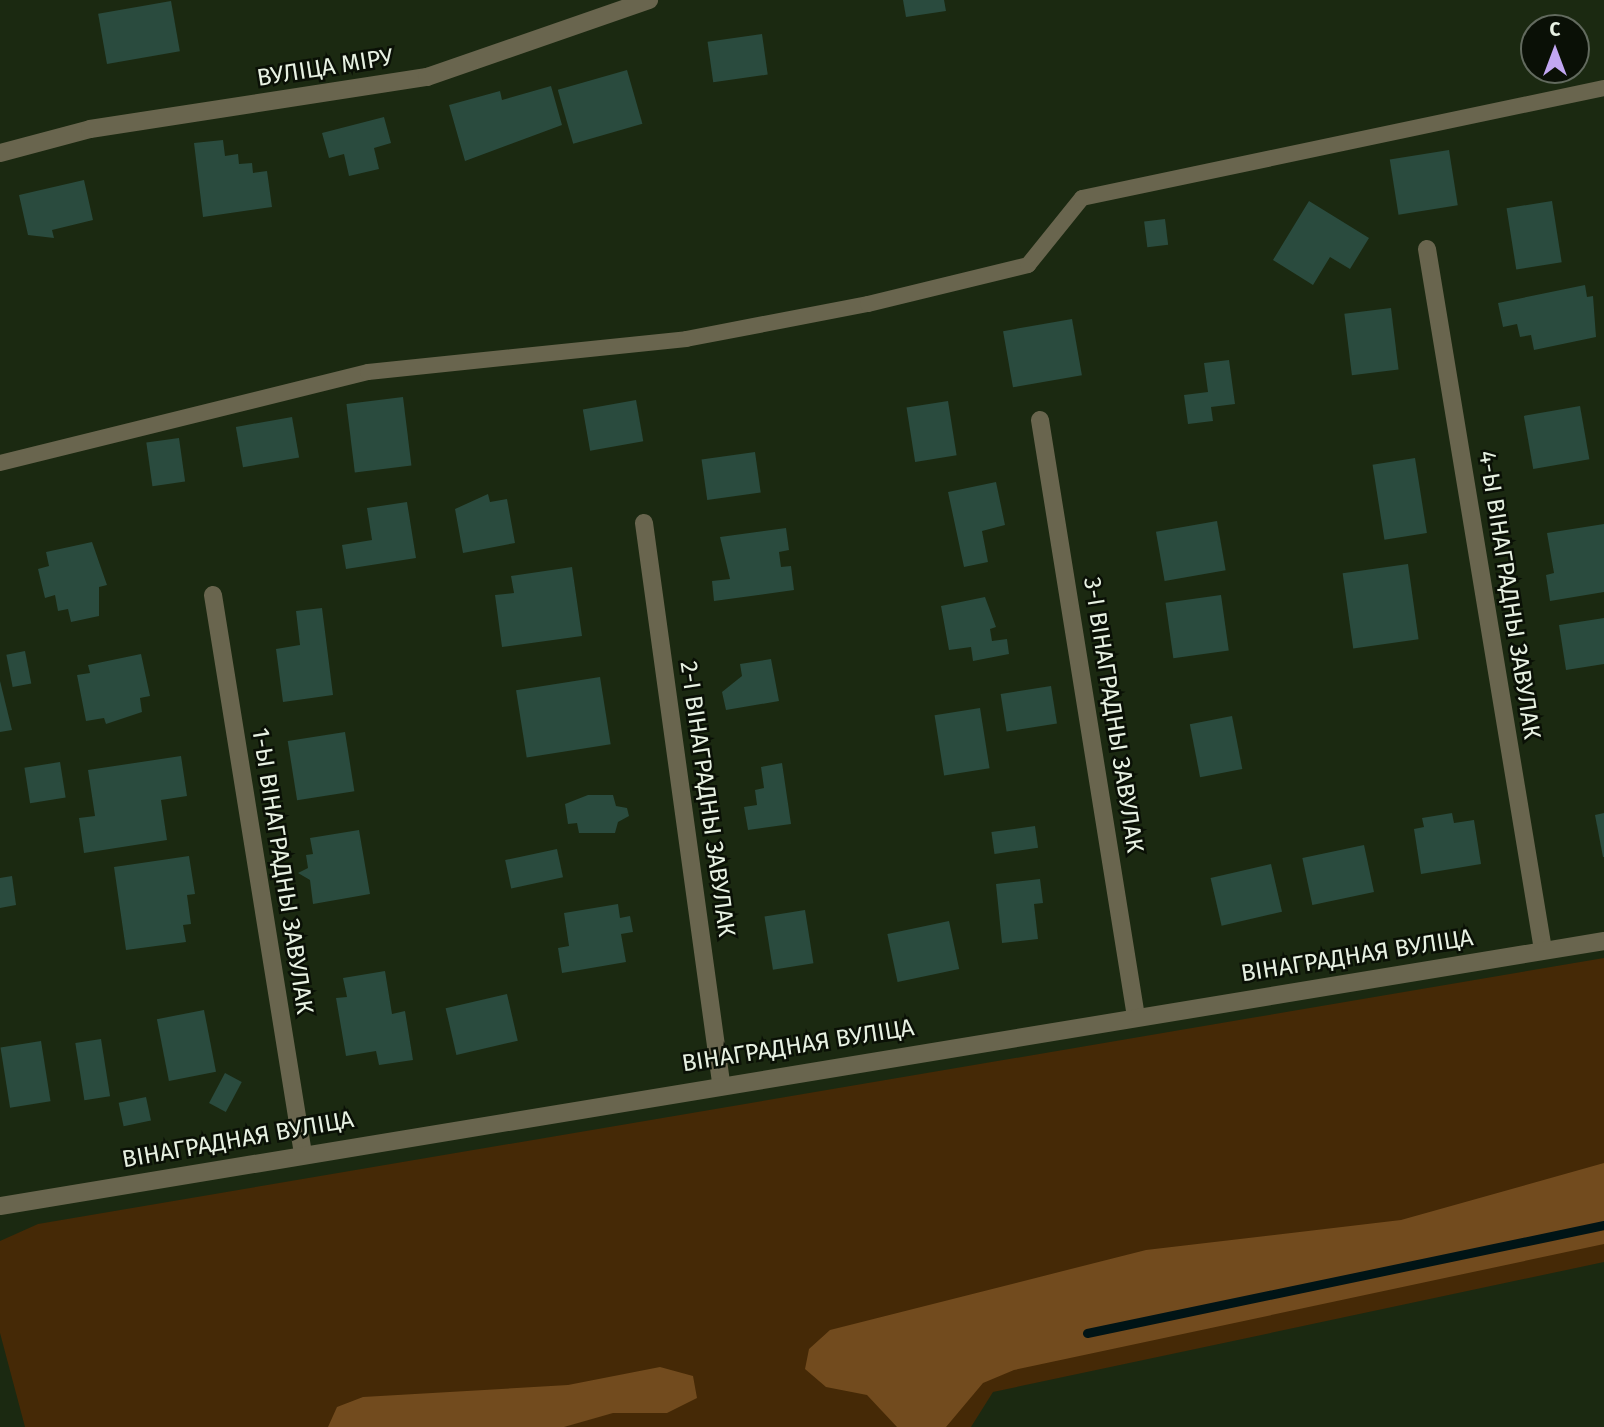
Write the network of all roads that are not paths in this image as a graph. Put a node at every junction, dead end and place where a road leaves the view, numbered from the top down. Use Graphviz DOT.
graph roads {
  1 [pos="649,0"];
  2 [pos="1604,88"];
  3 [pos="0,153"];
  4 [pos="1427,249"];
  5 [pos="1041,420"];
  6 [pos="0,463"];
  7 [pos="644,523"];
  8 [pos="213,595"];
  9 [pos="1604,941"];
  10 [pos="1543,950"];
  11 [pos="1136,1017"];
  12 [pos="721,1082"];
  13 [pos="303,1154"];
  14 [pos="0,1206"];
  1 -- 3 [label="street, ВУЛІЦА МІРУ"];
  2 -- 6 [label="lane"];
  4 -- 10 [label="street, 4-Ы ВІНАГРАДНЫ ЗАВУЛАК"];
  5 -- 11 [label="street, 3-І ВІНАГРАДНЫ ЗАВУЛАК"];
  7 -- 12 [label="street, 2-І ВІНАГРАДНЫ ЗАВУЛАК"];
  8 -- 13 [label="street, 1-Ы ВІНАГРАДНЫ ЗАВУЛАК"];
  9 -- 10 [label="street, ВІНАГРАДНАЯ ВУЛІЦА"];
  10 -- 11 [label="street, ВІНАГРАДНАЯ ВУЛІЦА"];
  11 -- 12 [label="street, ВІНАГРАДНАЯ ВУЛІЦА"];
  12 -- 13 [label="street, ВІНАГРАДНАЯ ВУЛІЦА"];
  13 -- 14 [label="street, ВІНАГРАДНАЯ ВУЛІЦА"];
}
